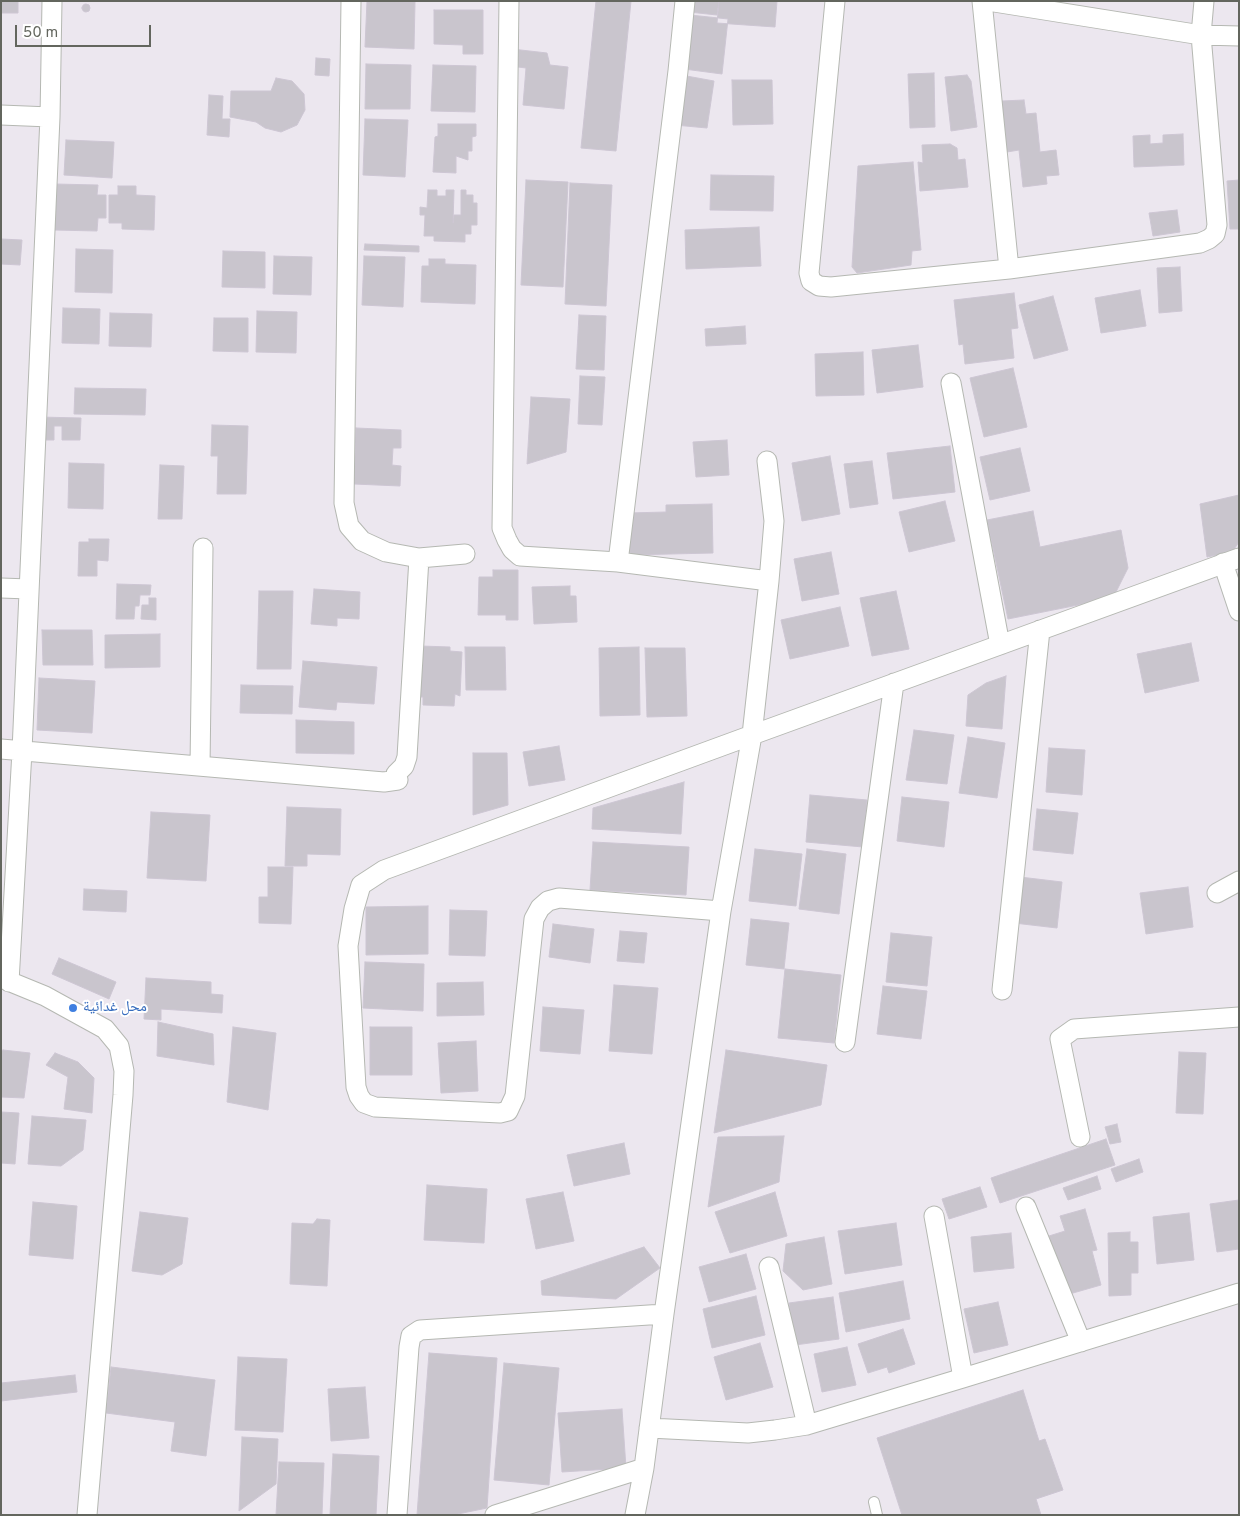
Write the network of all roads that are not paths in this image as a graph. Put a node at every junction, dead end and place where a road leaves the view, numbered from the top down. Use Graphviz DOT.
graph roads {
  1 [pos="52,1"];
  2 [pos="351,1"];
  3 [pos="509,1"];
  4 [pos="685,1"];
  5 [pos="835,1"];
  6 [pos="982,1"];
  7 [pos="988,1"];
  8 [pos="1204,1"];
  9 [pos="1201,35"];
  10 [pos="1239,36"];
  11 [pos="1,115"];
  12 [pos="50,117"];
  13 [pos="1009,269"];
  14 [pos="950,383"];
  15 [pos="767,461"];
  16 [pos="203,548"];
  17 [pos="465,554"];
  18 [pos="419,558"];
  19 [pos="1231,560"];
  20 [pos="618,562"];
  21 [pos="769,581"];
  22 [pos="1,588"];
  23 [pos="29,589"];
  24 [pos="1239,611"];
  25 [pos="1040,630"];
  26 [pos="1000,645"];
  27 [pos="894,683"];
  28 [pos="752,735"];
  29 [pos="1,749"];
  30 [pos="22,750"];
  31 [pos="200,766"];
  32 [pos="9,842"];
  33 [pos="1239,881"];
  34 [pos="1217,893"];
  35 [pos="721,911"];
  36 [pos="5,980"];
  37 [pos="1002,990"];
  38 [pos="1239,1017"];
  39 [pos="845,1042"];
  40 [pos="1080,1137"];
  41 [pos="1026,1207"];
  42 [pos="934,1216"];
  43 [pos="769,1267"];
  44 [pos="1239,1292"];
  45 [pos="664,1314"];
  46 [pos="1081,1342"];
  47 [pos="963,1378"];
  48 [pos="806,1425"];
  49 [pos="649,1428"];
  50 [pos="644,1468"];
  51 [pos="874,1502"];
  52 [pos="87,1515"];
  53 [pos="397,1515"];
  54 [pos="495,1515"];
  55 [pos="635,1515"];
  56 [pos="877,1515"];
  1 -- 12 [label="street"];
  2 -- 18 [label="street"];
  3 -- 20 [label="street"];
  4 -- 20 [label="street"];
  5 -- 13 [label="street"];
  6 -- 13 [label="street"];
  7 -- 9 [label="street"];
  8 -- 9 [label="street"];
  9 -- 10 [label="street"];
  9 -- 13 [label="street"];
  11 -- 12 [label="street"];
  12 -- 23 [label="street"];
  14 -- 26 [label="street"];
  15 -- 21 [label="street"];
  16 -- 31 [label="street"];
  17 -- 18 [label="street"];
  18 -- 31 [label="street"];
  19 -- 24 [label="street"];
  19 -- 25 [label="street"];
  20 -- 21 [label="street"];
  21 -- 28 [label="street"];
  22 -- 23 [label="street"];
  23 -- 30 [label="street"];
  25 -- 26 [label="street"];
  25 -- 37 [label="street"];
  26 -- 27 [label="street"];
  27 -- 28 [label="street"];
  27 -- 39 [label="street"];
  28 -- 35 [label="street"];
  28 -- 35 [label="street"];
  29 -- 30 [label="street"];
  30 -- 31 [label="street"];
  30 -- 32 [label="street"];
  32 -- 36 [label="street"];
  33 -- 34 [label="street"];
  35 -- 45 [label="street"];
  36 -- 52 [label="street"];
  38 -- 40 [label="street"];
  41 -- 46 [label="street"];
  42 -- 47 [label="street"];
  43 -- 48 [label="street"];
  44 -- 46 [label="street"];
  45 -- 49 [label="street"];
  45 -- 53 [label="street"];
  46 -- 47 [label="street"];
  47 -- 48 [label="street"];
  48 -- 49 [label="street"];
  49 -- 50 [label="street"];
  50 -- 54 [label="street"];
  50 -- 55 [label="street"];
  51 -- 56 [label="lane"];
}
